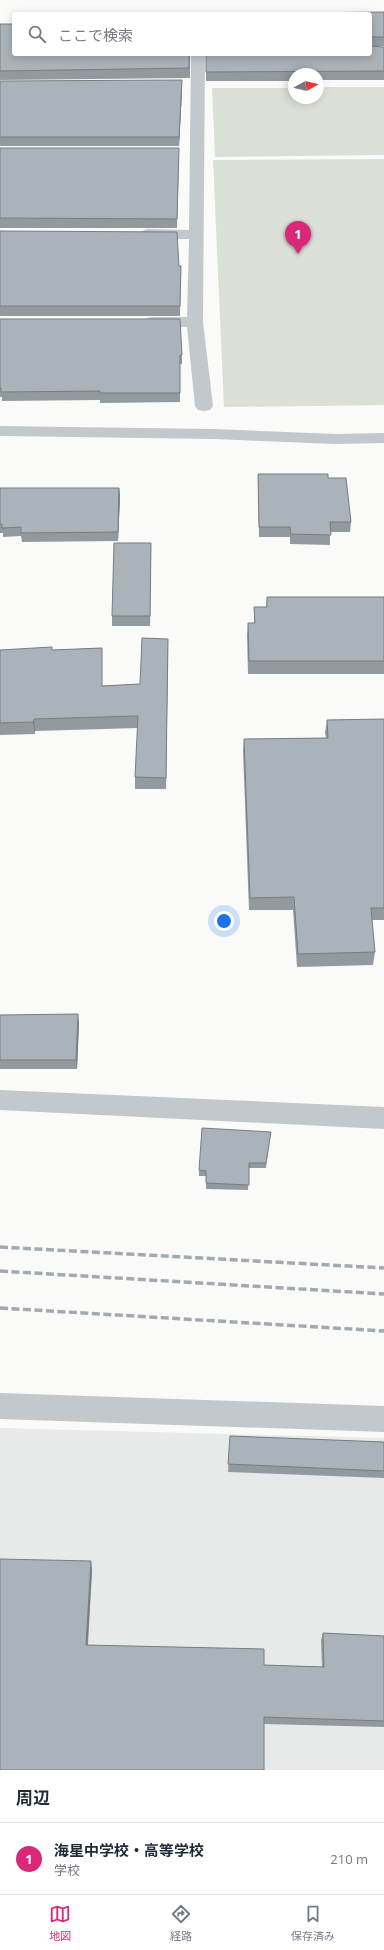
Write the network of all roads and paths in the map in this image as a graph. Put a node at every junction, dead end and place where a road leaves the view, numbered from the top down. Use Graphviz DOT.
graph roads {
  1 [pos="198,56"];
  2 [pos="197,83"];
  3 [pos="181,84"];
  4 [pos="182,152"];
  5 [pos="197,152"];
  6 [pos="134,234"];
  7 [pos="198,234"];
  8 [pos="133,322"];
  9 [pos="195,322"];
  10 [pos="204,406"];
  11 [pos="0,431"];
  12 [pos="384,438"];
  13 [pos="0,1100"];
  14 [pos="384,1118"];
  15 [pos="0,1406"];
  16 [pos="384,1419"];
  1 -- 2 [label="street"];
  2 -- 3 [label="street"];
  2 -- 5 [label="street"];
  4 -- 5 [label="street"];
  5 -- 7 [label="street"];
  6 -- 7 [label="street"];
  7 -- 9 [label="street"];
  8 -- 9 [label="street"];
  9 -- 10 [label="street"];
  11 -- 12 [label="street"];
  13 -- 14 [label="street"];
  15 -- 16 [label="street"];
}
